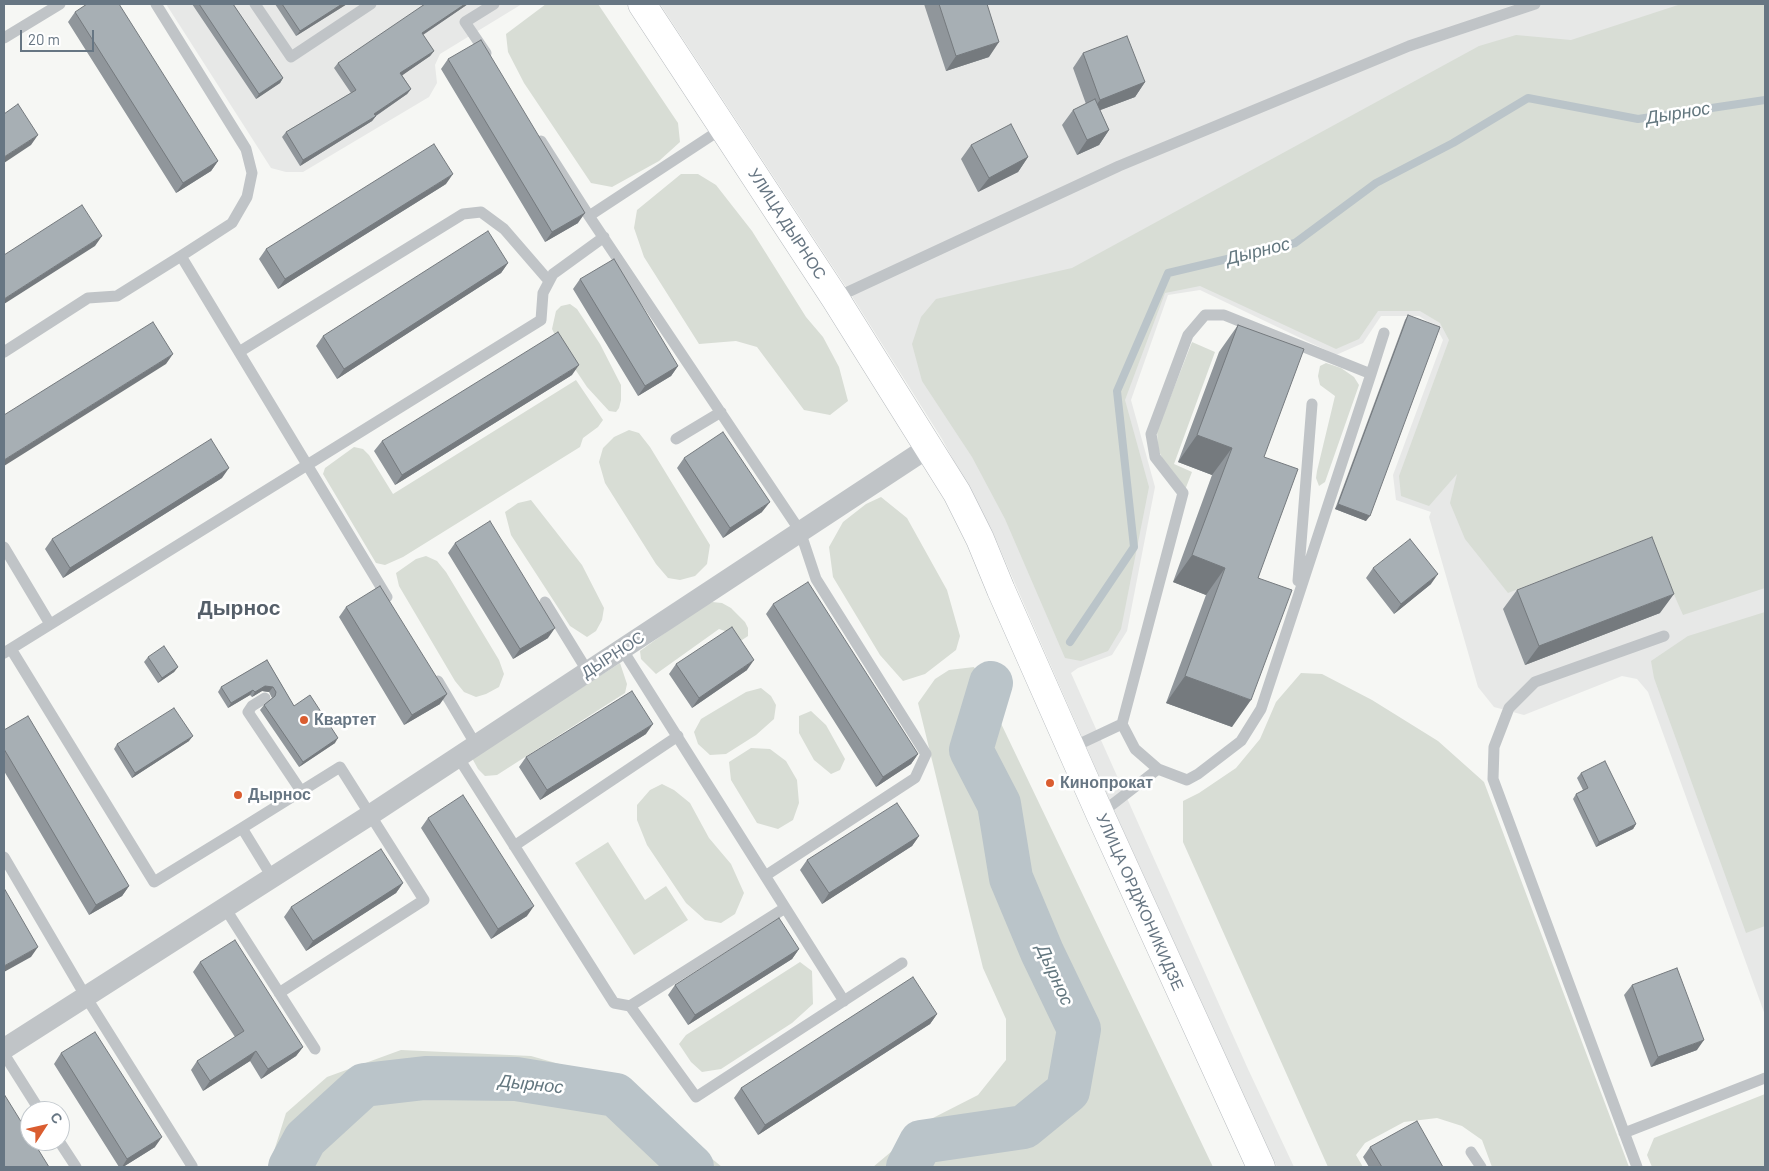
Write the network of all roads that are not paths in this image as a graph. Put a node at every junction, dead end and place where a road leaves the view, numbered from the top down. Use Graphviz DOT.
graph roads {
  1 [pos="60,4"];
  2 [pos="156,4"];
  3 [pos="255,4"];
  4 [pos="371,4"];
  5 [pos="494,4"];
  6 [pos="642,4"];
  7 [pos="1535,4"];
  8 [pos="4,38"];
  9 [pos="491,62"];
  10 [pos="724,128"];
  11 [pos="538,135"];
  12 [pos="589,216"];
  13 [pos="604,237"];
  14 [pos="181,256"];
  15 [pos="549,281"];
  16 [pos="835,298"];
  17 [pos="1384,333"];
  18 [pos="4,352"];
  19 [pos="239,352"];
  20 [pos="1371,374"];
  21 [pos="1312,404"];
  22 [pos="720,412"];
  23 [pos="676,439"];
  24 [pos="929,447"];
  25 [pos="307,465"];
  26 [pos="800,531"];
  27 [pos="4,547"];
  28 [pos="1297,600"];
  29 [pos="545,602"];
  30 [pos="394,609"];
  31 [pos="50,624"];
  32 [pos="1664,636"];
  33 [pos="622,648"];
  34 [pos="7,651"];
  35 [pos="430,668"];
  36 [pos="588,672"];
  37 [pos="265,698"];
  38 [pos="1122,724"];
  39 [pos="678,736"];
  40 [pos="476,745"];
  41 [pos="1071,748"];
  42 [pos="458,757"];
  43 [pos="1158,768"];
  44 [pos="301,791"];
  45 [pos="1100,814"];
  46 [pos="370,815"];
  47 [pos="242,828"];
  48 [pos="514,846"];
  49 [pos="4,858"];
  50 [pos="765,876"];
  51 [pos="272,877"];
  52 [pos="225,908"];
  53 [pos="785,908"];
  54 [pos="902,963"];
  55 [pos="279,993"];
  56 [pos="86,996"];
  57 [pos="844,1001"];
  58 [pos="630,1006"];
  59 [pos="4,1049"];
  60 [pos="315,1049"];
  61 [pos="4,1054"];
  62 [pos="1765,1078"];
  63 [pos="34,1101"];
  64 [pos="1624,1133"];
  65 [pos="66,1151"];
  66 [pos="1472,1152"];
  67 [pos="76,1167"];
  68 [pos="191,1167"];
  69 [pos="1261,1167"];
  70 [pos="1481,1167"];
  71 [pos="1637,1167"];
  1 -- 8 [label="lane"];
  2 -- 14 [label="lane"];
  3 -- 4 [label="lane"];
  5 -- 9 [label="lane"];
  6 -- 10 [label="main road, УЛИЦА ДЫРНОС"];
  7 -- 16 [label="lane"];
  10 -- 12 [label="lane"];
  10 -- 16 [label="main road, УЛИЦА ДЫРНОС"];
  11 -- 12 [label="lane"];
  12 -- 13 [label="lane"];
  13 -- 15 [label="lane"];
  13 -- 22 [label="lane"];
  14 -- 18 [label="lane"];
  14 -- 19 [label="lane"];
  15 -- 19 [label="lane"];
  15 -- 25 [label="lane"];
  16 -- 24 [label="main road, УЛИЦА ДЫРНОС"];
  17 -- 20 [label="lane"];
  19 -- 25 [label="lane"];
  20 -- 28 [label="lane"];
  20 -- 38 [label="lane"];
  21 -- 28 [label="lane"];
  22 -- 23 [label="lane"];
  22 -- 26 [label="lane"];
  24 -- 26 [label="street, ДЫРНОС"];
  24 -- 41 [label="main road, УЛИЦА ОРДЖОНИКИДЗЕ"];
  25 -- 30 [label="lane"];
  25 -- 31 [label="lane"];
  26 -- 33 [label="street, ДЫРНОС"];
  26 -- 50 [label="lane"];
  27 -- 31 [label="lane"];
  28 -- 43 [label="lane"];
  29 -- 36 [label="lane"];
  31 -- 34 [label="lane"];
  32 -- 64 [label="lane"];
  33 -- 36 [label="street, ДЫРНОС"];
  33 -- 39 [label="lane"];
  34 -- 47 [label="lane"];
  35 -- 40 [label="lane"];
  36 -- 40 [label="street, ДЫРНОС"];
  37 -- 44 [label="lane"];
  38 -- 41 [label="lane"];
  38 -- 43 [label="lane"];
  39 -- 48 [label="lane"];
  39 -- 50 [label="lane"];
  40 -- 42 [label="street, ДЫРНОС"];
  41 -- 45 [label="main road, УЛИЦА ОРДЖОНИКИДЗЕ"];
  42 -- 46 [label="street, ДЫРНОС"];
  42 -- 48 [label="lane"];
  43 -- 45 [label="lane"];
  44 -- 46 [label="lane"];
  44 -- 47 [label="lane"];
  45 -- 69 [label="main road, УЛИЦА ОРДЖОНИКИДЗЕ"];
  46 -- 51 [label="street, ДЫРНОС"];
  46 -- 55 [label="lane"];
  47 -- 51 [label="lane"];
  48 -- 58 [label="lane"];
  49 -- 56 [label="lane"];
  50 -- 53 [label="lane"];
  51 -- 52 [label="street, ДЫРНОС"];
  52 -- 55 [label="lane"];
  52 -- 56 [label="street, ДЫРНОС"];
  53 -- 57 [label="lane"];
  53 -- 58 [label="lane"];
  54 -- 57 [label="lane"];
  55 -- 60 [label="lane"];
  56 -- 59 [label="street, ДЫРНОС"];
  56 -- 68 [label="lane"];
  57 -- 58 [label="lane"];
  61 -- 63 [label="lane"];
  62 -- 64 [label="lane"];
  64 -- 71 [label="lane"];
  65 -- 67 [label="lane"];
  66 -- 70 [label="lane"];
}
